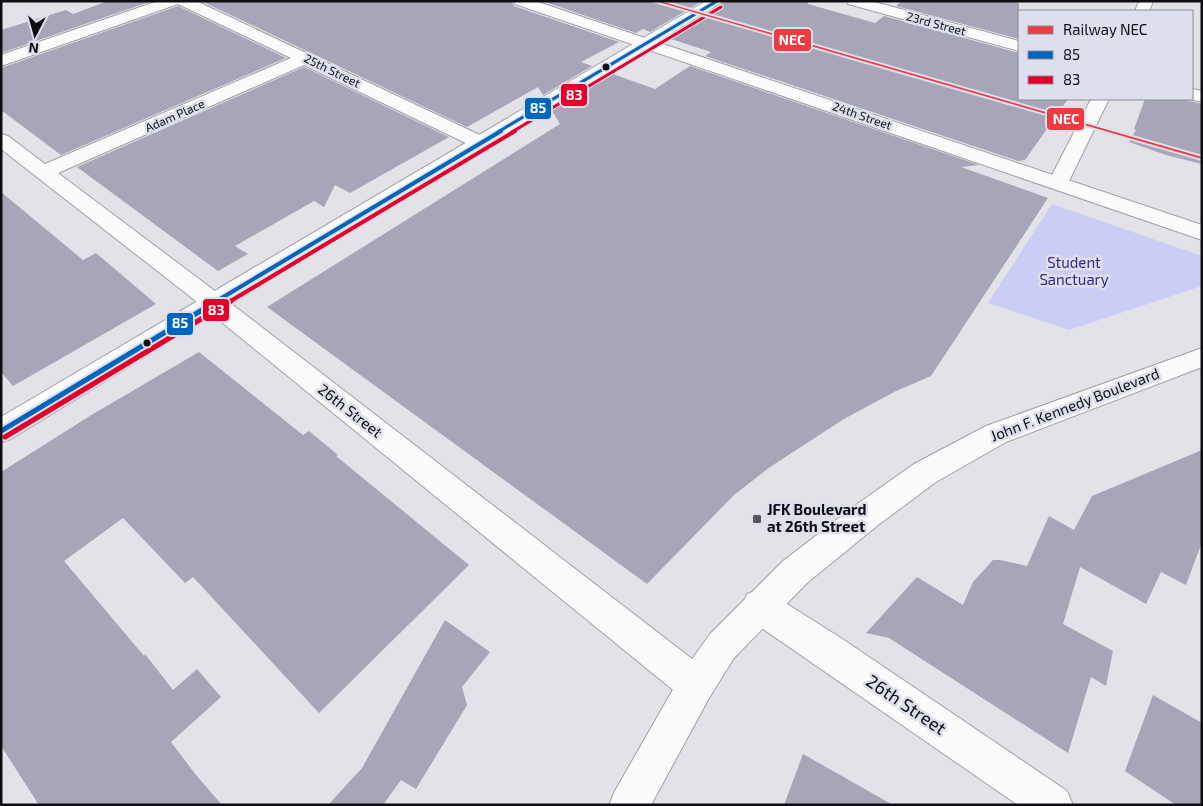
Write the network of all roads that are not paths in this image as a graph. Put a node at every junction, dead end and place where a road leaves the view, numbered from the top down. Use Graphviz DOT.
graph roads {
  1 [pos="173,1"];
  2 [pos="184,1"];
  3 [pos="520,1"];
  4 [pos="717,1"];
  5 [pos="853,1"];
  6 [pos="646,43"];
  7 [pos="1018,46"];
  8 [pos="305,58"];
  9 [pos="1,61"];
  10 [pos="1100,100"];
  11 [pos="1,140"];
  12 [pos="479,142"];
  13 [pos="44,172"];
  14 [pos="1058,183"];
  15 [pos="1202,233"];
  16 [pos="214,304"];
  17 [pos="1202,357"];
  18 [pos="1,432"];
  19 [pos="759,606"];
  20 [pos="696,684"];
  21 [pos="629,805"];
  22 [pos="1053,805"];
  1 -- 9 [label="street"];
  2 -- 8 [label="street, 25th Street"];
  3 -- 6 [label="street, 24th Street"];
  4 -- 6 [label="street"];
  5 -- 7 [label="street, 23rd Street"];
  6 -- 12 [label="street"];
  6 -- 14 [label="street, 24th Street"];
  8 -- 12 [label="street, 25th Street"];
  8 -- 13 [label="street, Adam Place"];
  10 -- 14 [label="street"];
  11 -- 13 [label="street, 26th Street"];
  12 -- 16 [label="street"];
  13 -- 16 [label="street, 26th Street"];
  14 -- 15 [label="street, 24th Street"];
  16 -- 18 [label="street"];
  16 -- 20 [label="street, 26th Street"];
  17 -- 19 [label="street, John F. Kennedy Boulevard"];
  19 -- 20 [label="street, John F. Kennedy Boulevard"];
  19 -- 22 [label="street, 26th Street"];
  20 -- 21 [label="street, John F. Kennedy Boulevard"];
}
